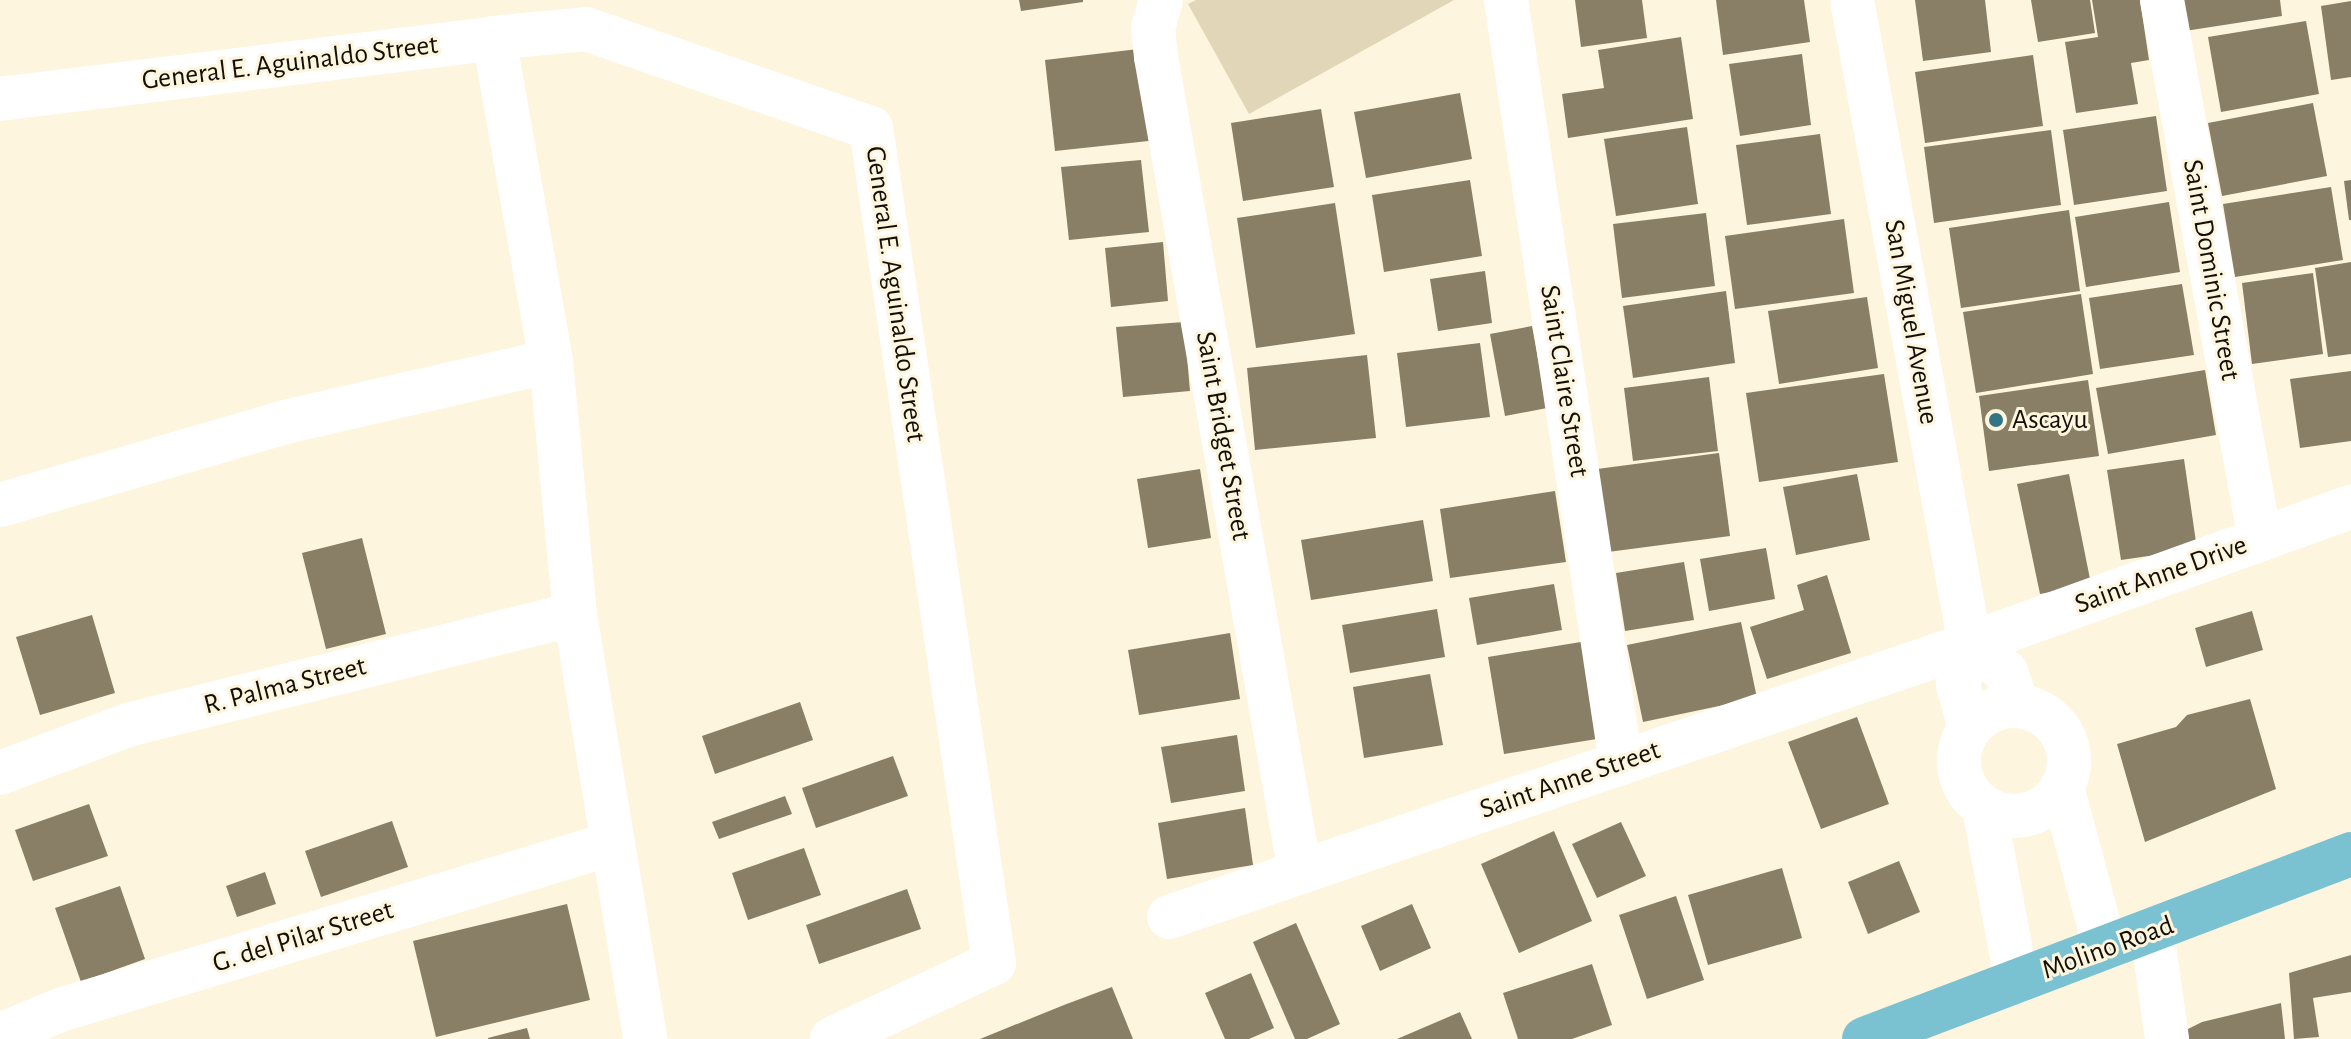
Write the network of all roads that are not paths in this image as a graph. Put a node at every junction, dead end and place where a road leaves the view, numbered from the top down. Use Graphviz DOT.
graph roads {
  1 [pos="1161,0"];
  2 [pos="1506,0"];
  3 [pos="1852,0"];
  4 [pos="2162,0"];
  5 [pos="494,38"];
  6 [pos="0,99"];
  7 [pos="551,361"];
  8 [pos="0,505"];
  9 [pos="2351,507"];
  10 [pos="2260,539"];
  11 [pos="575,614"];
  12 [pos="1970,644"];
  13 [pos="2018,706"];
  14 [pos="1970,727"];
  15 [pos="1621,763"];
  16 [pos="0,773"];
  17 [pos="2062,787"];
  18 [pos="1984,808"];
  19 [pos="608,845"];
  20 [pos="2351,854"];
  21 [pos="1300,872"];
  22 [pos="1169,917"];
  23 [pos="2152,932"];
  24 [pos="2105,948"];
  25 [pos="2017,982"];
  26 [pos="0,1035"];
  27 [pos="645,1039"];
  28 [pos="832,1039"];
  29 [pos="1864,1039"];
  30 [pos="2167,1039"];
  1 -- 21 [label="street, Saint Bridget Street"];
  2 -- 15 [label="street, Saint Claire Street"];
  3 -- 12 [label="street, San Miguel Avenue"];
  4 -- 10 [label="street, Saint Dominic Street"];
  5 -- 6 [label="street, General E. Aguinaldo Street"];
  5 -- 7 [label="street"];
  5 -- 28 [label="street, General E. Aguinaldo Street"];
  7 -- 8 [label="street"];
  7 -- 11 [label="street"];
  9 -- 10 [label="street, Saint Anne Drive"];
  10 -- 12 [label="street, Saint Anne Drive"];
  11 -- 16 [label="street, R. Palma Street"];
  11 -- 19 [label="street"];
  12 -- 13 [label="street"];
  12 -- 14 [label="street, San Miguel Avenue"];
  12 -- 15 [label="street, Saint Anne Street"];
  13 -- 14 [label="street"];
  13 -- 17 [label="street"];
  14 -- 18 [label="street"];
  15 -- 21 [label="street, Saint Anne Street"];
  17 -- 18 [label="street"];
  17 -- 24 [label="street"];
  18 -- 25 [label="street"];
  19 -- 26 [label="street, G. del Pilar Street"];
  19 -- 27 [label="street"];
  20 -- 23 [label="main road, Molino Road"];
  21 -- 22 [label="street, Saint Anne Street"];
  23 -- 24 [label="main road, Molino Road"];
  23 -- 30 [label="street"];
  24 -- 25 [label="main road, Molino Road"];
  25 -- 29 [label="main road, Molino Road"];
}
